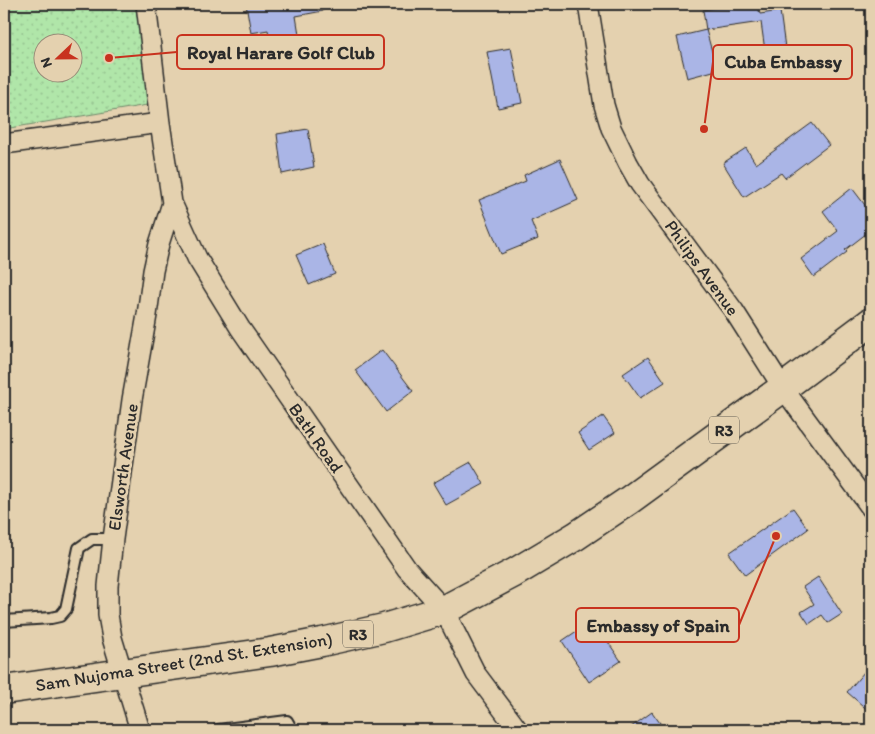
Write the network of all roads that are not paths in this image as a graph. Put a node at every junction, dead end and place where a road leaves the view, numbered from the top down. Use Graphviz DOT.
graph roads {
  1 [pos="146,4"];
  2 [pos="588,4"];
  3 [pos="160,123"];
  4 [pos="4,144"];
  5 [pos="172,203"];
  6 [pos="871,322"];
  7 [pos="783,388"];
  8 [pos="871,508"];
  9 [pos="113,539"];
  10 [pos="444,610"];
  11 [pos="4,621"];
  12 [pos="122,674"];
  13 [pos="4,690"];
  14 [pos="140,730"];
  15 [pos="218,730"];
  16 [pos="292,730"];
  17 [pos="518,730"];
  1 -- 3 [label="street, Bath Road"];
  2 -- 7 [label="street, Philips Avenue"];
  3 -- 4 [label="street"];
  3 -- 5 [label="street, Bath Road"];
  5 -- 9 [label="street, Elsworth Avenue"];
  5 -- 10 [label="street, Bath Road"];
  6 -- 7 [label="highway, Sam Nujoma Street (2nd St. Extension) / R3"];
  7 -- 8 [label="street, Philips Avenue"];
  7 -- 10 [label="highway, Sam Nujoma Street (2nd St. Extension) / R3"];
  9 -- 11 [label="lane"];
  9 -- 12 [label="street, Elsworth Avenue"];
  10 -- 12 [label="highway, Sam Nujoma Street (2nd St. Extension) / R3"];
  10 -- 17 [label="street, Bath Road"];
  12 -- 13 [label="highway, Sam Nujoma Street (2nd St. Extension) / R3"];
  12 -- 14 [label="street, Elsworth Avenue"];
  15 -- 16 [label="lane"];
}
